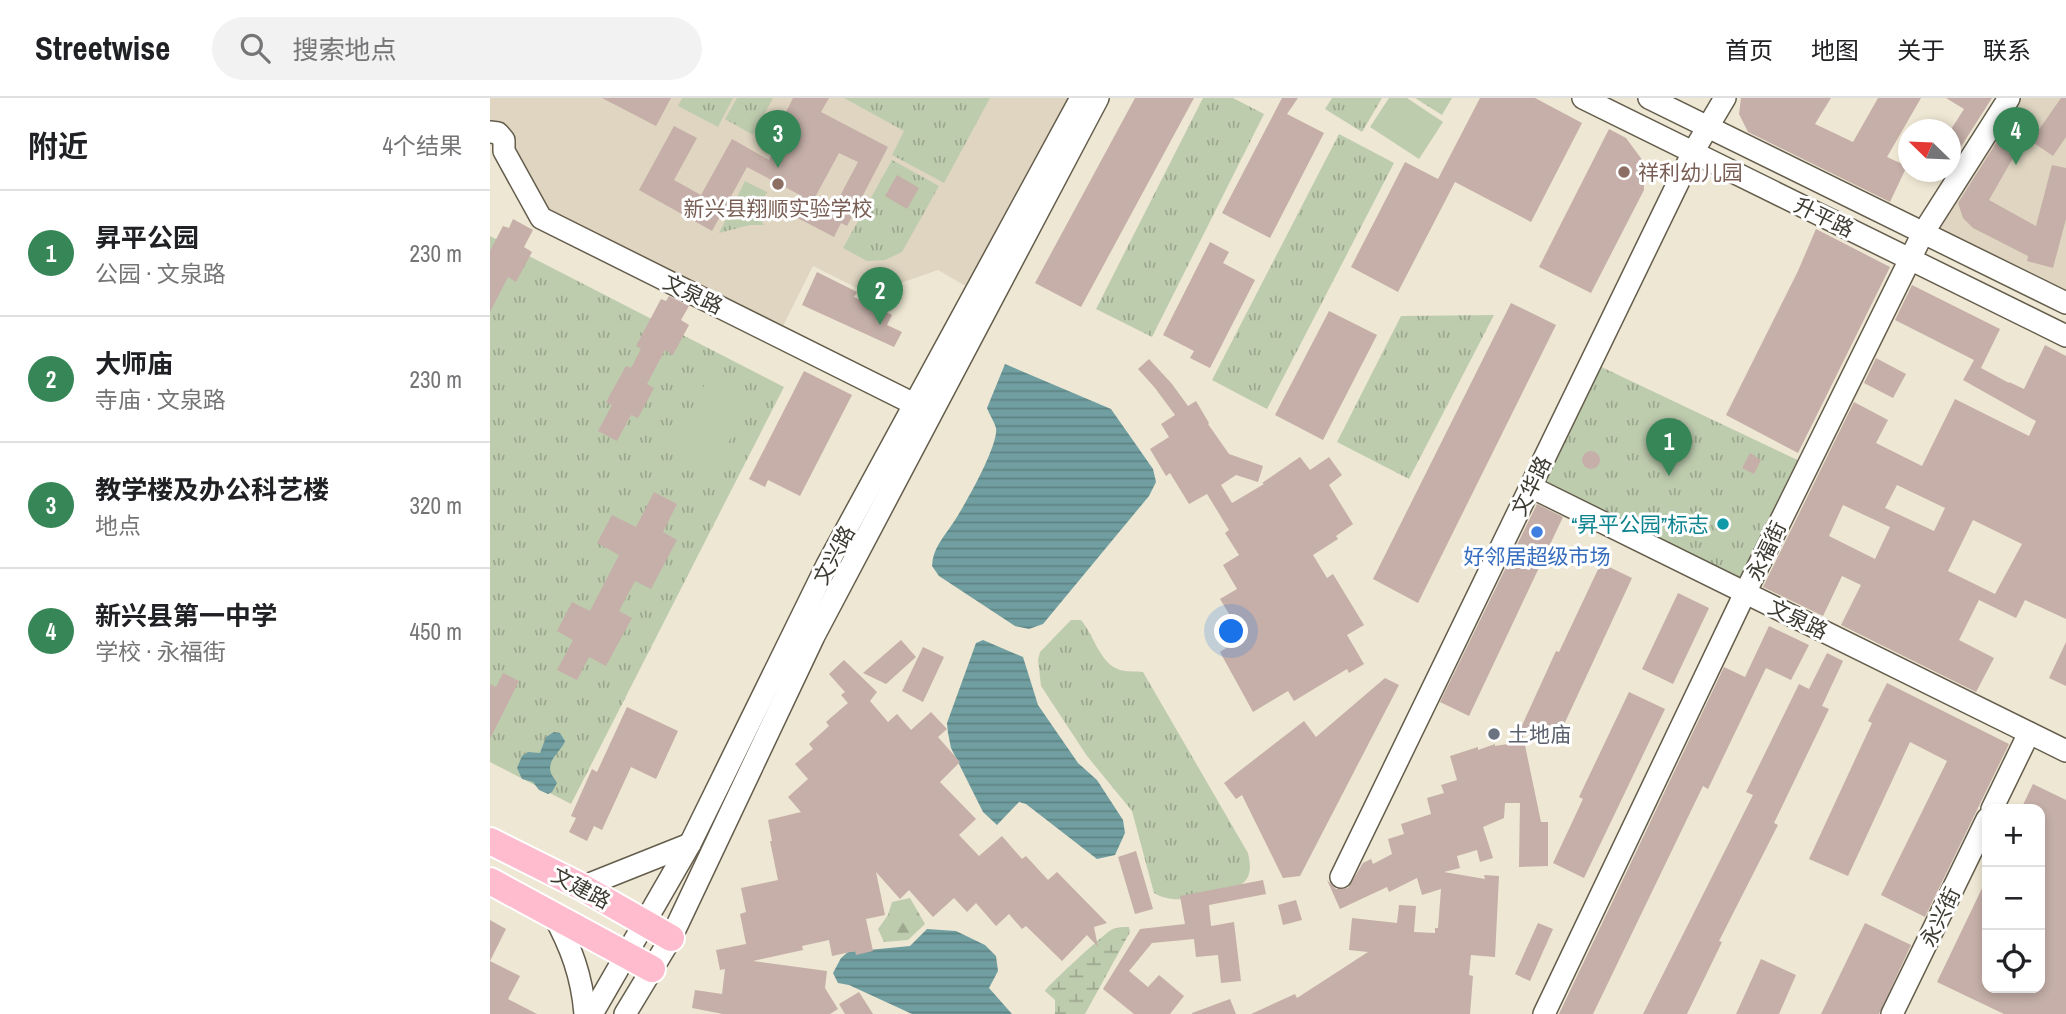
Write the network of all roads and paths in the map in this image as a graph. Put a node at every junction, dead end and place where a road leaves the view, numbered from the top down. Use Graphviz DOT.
graph roads {
  1 [pos="1081,98"];
  2 [pos="1098,98"];
  3 [pos="1583,98"];
  4 [pos="1649,98"];
  5 [pos="1726,98"];
  6 [pos="2009,98"];
  7 [pos="1708,127"];
  8 [pos="490,132"];
  9 [pos="1693,152"];
  10 [pos="497,154"];
  11 [pos="1923,233"];
  12 [pos="1910,259"];
  13 [pos="992,280"];
  14 [pos="2066,303"];
  15 [pos="2066,336"];
  16 [pos="914,404"];
  17 [pos="1531,487"];
  18 [pos="1745,593"];
  19 [pos="2029,733"];
  20 [pos="2066,751"];
  21 [pos="1994,804"];
  22 [pos="1982,830"];
  23 [pos="490,841"];
  24 [pos="690,844"];
  25 [pos="1341,877"];
  26 [pos="490,881"];
  27 [pos="582,887"];
  28 [pos="553,914"];
  29 [pos="645,922"];
  30 [pos="671,938"];
  31 [pos="626,955"];
  32 [pos="652,969"];
  33 [pos="1899,1012"];
  34 [pos="585,1014"];
  35 [pos="592,1014"];
  36 [pos="625,1014"];
  37 [pos="1544,1014"];
  1 -- 13 [label="street, 文兴路"];
  2 -- 13 [label="street, 文兴路"];
  3 -- 9 [label="street, 升平路"];
  4 -- 7 [label="street, 升平路"];
  5 -- 7 [label="street, 文华路"];
  6 -- 11 [label="street, 永福街"];
  7 -- 9 [label="street, 文华路"];
  7 -- 11 [label="street, 升平路"];
  8 -- 10 [label="street, 文泉路"];
  9 -- 12 [label="street, 升平路"];
  9 -- 17 [label="street, 文华路"];
  10 -- 16 [label="street, 文泉路"];
  11 -- 12 [label="street, 永福街"];
  11 -- 14 [label="street, 升平路"];
  12 -- 15 [label="street, 升平路"];
  12 -- 18 [label="street, 永福街"];
  13 -- 16 [label="street, 文兴路"];
  13 -- 30 [label="street, 文兴路"];
  16 -- 24 [label="street, 文兴路"];
  17 -- 18 [label="street, 文泉路"];
  17 -- 25 [label="street, 文华路"];
  18 -- 19 [label="street, 文泉路"];
  18 -- 37 [label="street, 永福街"];
  19 -- 20 [label="street, 文泉路"];
  19 -- 21 [label="street"];
  22 -- 33 [label="street, 永兴街"];
  23 -- 27 [label="main road, 文建路"];
  24 -- 27 [label="street"];
  24 -- 29 [label="street, 文兴路"];
  26 -- 28 [label="main road, 文建路"];
  27 -- 29 [label="main road, 文建路"];
  28 -- 31 [label="main road, 文建路"];
  28 -- 34 [label="street"];
  29 -- 30 [label="main road, 文建路"];
  29 -- 31 [label="street, 文兴路"];
  30 -- 32 [label="street, 文兴路"];
  31 -- 32 [label="main road, 文建路"];
  31 -- 35 [label="street, 文兴路"];
  32 -- 36 [label="street, 文兴路"];
}
